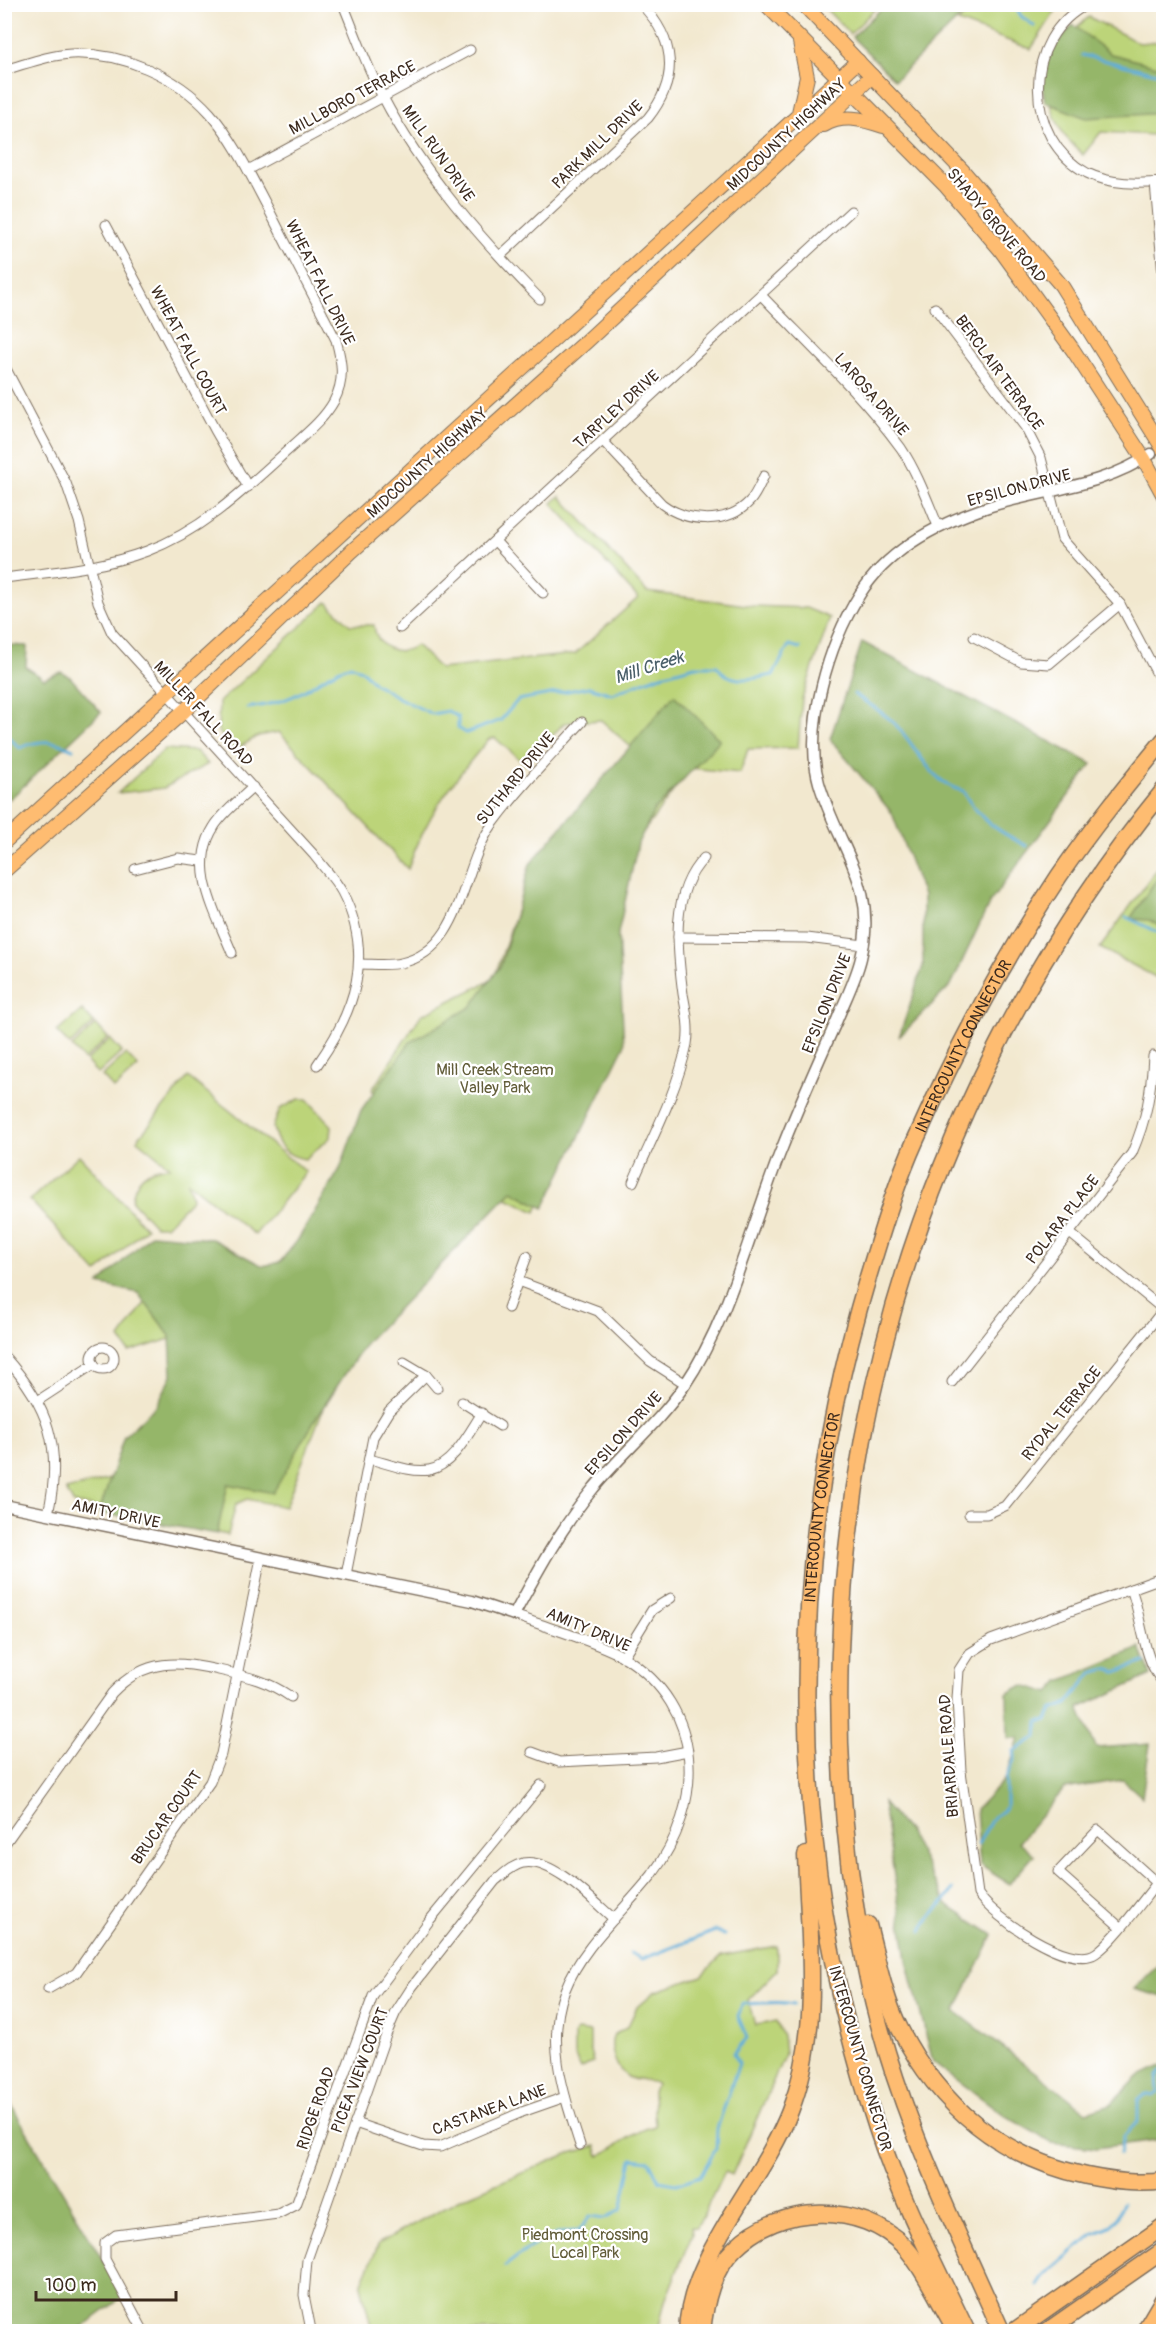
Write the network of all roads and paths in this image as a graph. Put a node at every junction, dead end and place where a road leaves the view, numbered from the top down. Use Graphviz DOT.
graph roads {
  1 [pos="343,4"];
  2 [pos="641,4"];
  3 [pos="766,4"];
  4 [pos="803,4"];
  5 [pos="1088,4"];
  6 [pos="800,40"];
  7 [pos="470,50"];
  8 [pos="858,61"];
  9 [pos="4,70"];
  10 [pos="872,76"];
  11 [pos="838,80"];
  12 [pos="853,94"];
  13 [pos="383,97"];
  14 [pos="798,117"];
  15 [pos="885,126"];
  16 [pos="813,131"];
  17 [pos="248,170"];
  18 [pos="1159,182"];
  19 [pos="851,211"];
  20 [pos="105,225"];
  21 [pos="500,256"];
  22 [pos="1163,275"];
  23 [pos="762,296"];
  24 [pos="540,299"];
  25 [pos="935,308"];
  26 [pos="4,365"];
  27 [pos="603,441"];
  28 [pos="1157,452"];
  29 [pos="764,476"];
  30 [pos="248,487"];
  31 [pos="1048,493"];
  32 [pos="1164,496"];
  33 [pos="938,526"];
  34 [pos="495,541"];
  35 [pos="88,567"];
  36 [pos="4,578"];
  37 [pos="543,593"];
  38 [pos="1120,604"];
  39 [pos="400,628"];
  40 [pos="974,638"];
  41 [pos="1156,672"];
  42 [pos="165,694"];
  43 [pos="184,711"];
  44 [pos="582,722"];
  45 [pos="1164,740"];
  46 [pos="253,788"];
  47 [pos="1164,790"];
  48 [pos="4,842"];
  49 [pos="704,858"];
  50 [pos="201,861"];
  51 [pos="135,869"];
  52 [pos="4,872"];
  53 [pos="678,937"];
  54 [pos="864,945"];
  55 [pos="232,953"];
  56 [pos="360,964"];
  57 [pos="1153,1056"];
  58 [pos="317,1065"];
  59 [pos="633,1182"];
  60 [pos="1071,1234"];
  61 [pos="527,1256"];
  62 [pos="518,1281"];
  63 [pos="508,1308"];
  64 [pos="1163,1310"];
  65 [pos="4,1356"];
  66 [pos="404,1362"];
  67 [pos="94,1364"];
  68 [pos="426,1375"];
  69 [pos="952,1382"];
  70 [pos="686,1384"];
  71 [pos="437,1388"];
  72 [pos="39,1400"];
  73 [pos="462,1402"];
  74 [pos="482,1413"];
  75 [pos="500,1426"];
  76 [pos="369,1459"];
  77 [pos="4,1505"];
  78 [pos="48,1514"];
  79 [pos="969,1514"];
  80 [pos="261,1558"];
  81 [pos="346,1575"];
  82 [pos="1164,1577"];
  83 [pos="1131,1589"];
  84 [pos="671,1598"];
  85 [pos="514,1615"];
  86 [pos="623,1657"];
  87 [pos="237,1674"];
  88 [pos="1164,1683"];
  89 [pos="291,1697"];
  90 [pos="806,1731"];
  91 [pos="688,1751"];
  92 [pos="532,1752"];
  93 [pos="541,1785"];
  94 [pos="4,1845"];
  95 [pos="848,1856"];
  96 [pos="614,1919"];
  97 [pos="1120,1927"];
  98 [pos="48,1989"];
  99 [pos="565,2097"];
  100 [pos="355,2122"];
  101 [pos="580,2145"];
  102 [pos="1164,2173"];
  103 [pos="1103,2179"];
  104 [pos="1164,2181"];
  105 [pos="1164,2226"];
  106 [pos="1164,2250"];
  107 [pos="1164,2298"];
  108 [pos="311,2330"];
  109 [pos="144,2331"];
  110 [pos="687,2331"];
  111 [pos="702,2331"];
  112 [pos="957,2331"];
  113 [pos="967,2331"];
  114 [pos="1002,2331"];
  115 [pos="1013,2331"];
  116 [pos="1046,2331"];
  117 [pos="1144,2331"];
  1 -- 13 [label="street, MILL RUN DRIVE"];
  2 -- 21 [label="street, PARK MILL DRIVE"];
  3 -- 6 [label="main road, SHADY GROVE ROAD"];
  4 -- 8 [label="main road, SHADY GROVE ROAD"];
  5 -- 18 [label="street"];
  6 -- 11 [label="main road, SHADY GROVE ROAD"];
  6 -- 14 [label="main road"];
  7 -- 13 [label="street, MILLBORO TERRACE"];
  8 -- 10 [label="main road, SHADY GROVE ROAD"];
  8 -- 11 [label="main road, MIDCOUNTY HIGHWAY"];
  9 -- 17 [label="street, WHEAT FALL DRIVE"];
  10 -- 12 [label="main road, MIDCOUNTY HIGHWAY"];
  10 -- 28 [label="main road, SHADY GROVE ROAD"];
  11 -- 12 [label="main road, SHADY GROVE ROAD"];
  11 -- 14 [label="main road, MIDCOUNTY HIGHWAY"];
  12 -- 15 [label="main road, SHADY GROVE ROAD"];
  12 -- 16 [label="main road, MIDCOUNTY HIGHWAY"];
  13 -- 17 [label="street, MILLBORO TERRACE"];
  13 -- 21 [label="street, MILL RUN DRIVE"];
  14 -- 42 [label="main road, MIDCOUNTY HIGHWAY"];
  15 -- 16 [label="main road"];
  15 -- 28 [label="main road, SHADY GROVE ROAD"];
  16 -- 43 [label="main road, MIDCOUNTY HIGHWAY"];
  17 -- 30 [label="street, WHEAT FALL DRIVE"];
  18 -- 22 [label="street"];
  19 -- 23 [label="street, TARPLEY DRIVE"];
  20 -- 30 [label="street, WHEAT FALL COURT"];
  21 -- 24 [label="street, MILL RUN DRIVE"];
  23 -- 27 [label="street, TARPLEY DRIVE"];
  23 -- 33 [label="street, LAROSA DRIVE"];
  25 -- 31 [label="street, BERCLAIR TERRACE"];
  26 -- 35 [label="street, MILLER FALL ROAD"];
  27 -- 29 [label="street"];
  27 -- 34 [label="street, TARPLEY DRIVE"];
  28 -- 31 [label="street, EPSILON DRIVE"];
  28 -- 32 [label="main road, SHADY GROVE ROAD"];
  30 -- 35 [label="street, WHEAT FALL DRIVE"];
  31 -- 33 [label="street, EPSILON DRIVE"];
  31 -- 38 [label="street, BERCLAIR TERRACE"];
  33 -- 54 [label="street, EPSILON DRIVE"];
  34 -- 37 [label="street"];
  34 -- 39 [label="street, TARPLEY DRIVE"];
  35 -- 36 [label="street, WHEAT FALL DRIVE"];
  35 -- 42 [label="street, MILLER FALL ROAD"];
  38 -- 40 [label="street"];
  38 -- 41 [label="street, BERCLAIR TERRACE"];
  42 -- 43 [label="street, MILLER FALL ROAD"];
  42 -- 48 [label="main road, MIDCOUNTY HIGHWAY"];
  43 -- 46 [label="street, MILLER FALL ROAD"];
  43 -- 52 [label="main road, MIDCOUNTY HIGHWAY"];
  44 -- 56 [label="street, SUTHARD DRIVE"];
  45 -- 90 [label="highway, INTERCOUNTY CONNECTOR"];
  46 -- 50 [label="street"];
  46 -- 56 [label="street, MILLER FALL ROAD"];
  47 -- 95 [label="highway, INTERCOUNTY CONNECTOR"];
  49 -- 53 [label="street"];
  50 -- 51 [label="street"];
  50 -- 55 [label="street"];
  53 -- 54 [label="street"];
  53 -- 59 [label="street"];
  54 -- 70 [label="street, EPSILON DRIVE"];
  56 -- 58 [label="street, MILLER FALL ROAD"];
  57 -- 60 [label="street, POLARA PLACE"];
  60 -- 64 [label="street"];
  60 -- 69 [label="street, POLARA PLACE"];
  61 -- 62 [label="street"];
  62 -- 63 [label="street"];
  62 -- 70 [label="street"];
  64 -- 79 [label="street, RYDAL TERRACE"];
  65 -- 72 [label="street"];
  66 -- 68 [label="street"];
  67 -- 72 [label="street"];
  68 -- 71 [label="street"];
  68 -- 76 [label="street"];
  70 -- 85 [label="street, EPSILON DRIVE"];
  72 -- 78 [label="street"];
  73 -- 74 [label="street"];
  74 -- 75 [label="street"];
  74 -- 76 [label="street"];
  76 -- 81 [label="street"];
  77 -- 78 [label="street, AMITY DRIVE"];
  78 -- 80 [label="street, AMITY DRIVE"];
  80 -- 81 [label="street, AMITY DRIVE"];
  80 -- 87 [label="street, BRUCAR COURT"];
  81 -- 85 [label="street, AMITY DRIVE"];
  82 -- 83 [label="street, BRIARDALE ROAD"];
  83 -- 88 [label="street"];
  83 -- 97 [label="street, BRIARDALE ROAD"];
  84 -- 86 [label="street"];
  85 -- 86 [label="street, AMITY DRIVE"];
  86 -- 91 [label="street, AMITY DRIVE"];
  87 -- 89 [label="street"];
  87 -- 94 [label="street"];
  87 -- 98 [label="street, BRUCAR COURT"];
  90 -- 110 [label="highway"];
  90 -- 113 [label="highway, INTERCOUNTY CONNECTOR"];
  91 -- 92 [label="street"];
  91 -- 96 [label="street, AMITY DRIVE"];
  93 -- 109 [label="street, RIDGE ROAD"];
  95 -- 103 [label="highway"];
  95 -- 114 [label="highway, INTERCOUNTY CONNECTOR"];
  96 -- 99 [label="street, AMITY DRIVE"];
  96 -- 100 [label="street, PICEA VIEW COURT"];
  97 -- 97 [label="street, BRIARDALE ROAD"];
  99 -- 100 [label="street, CASTANEA LANE"];
  99 -- 101 [label="street, AMITY DRIVE"];
  100 -- 108 [label="street, PICEA VIEW COURT"];
  102 -- 103 [label="highway"];
  103 -- 104 [label="highway"];
  105 -- 115 [label="highway"];
  106 -- 116 [label="highway"];
  107 -- 117 [label="highway"];
  111 -- 112 [label="highway"];
}
